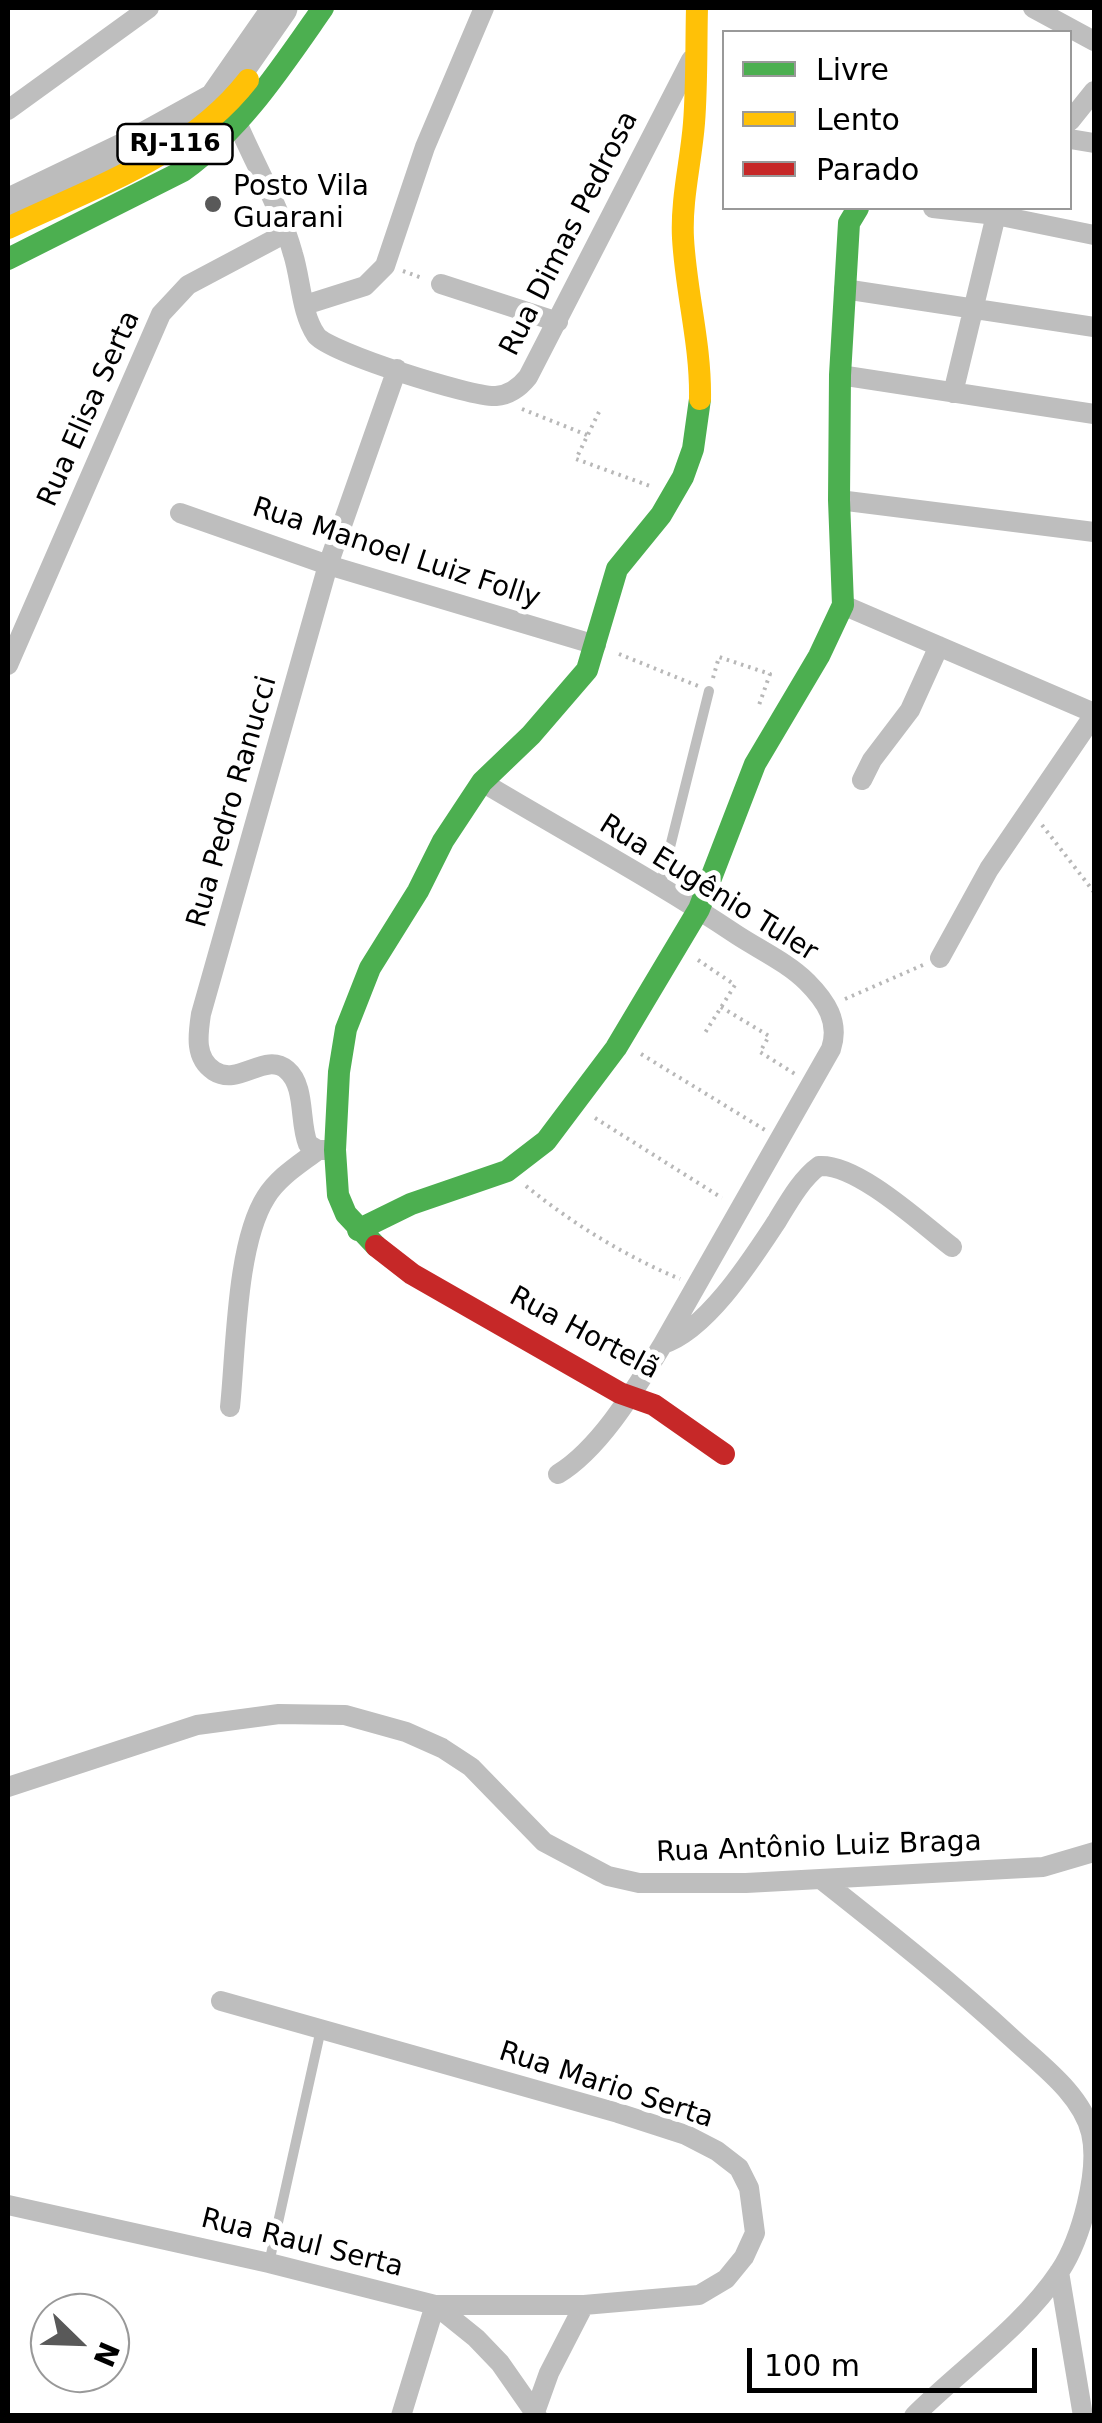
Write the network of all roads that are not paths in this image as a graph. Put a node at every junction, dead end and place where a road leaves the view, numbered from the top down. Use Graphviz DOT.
graph roads {
  1 [pos="149,8"];
  2 [pos="300,8"];
  3 [pos="322,8"];
  4 [pos="484,8"];
  5 [pos="698,8"];
  6 [pos="1033,8"];
  7 [pos="1094,41"];
  8 [pos="696,50"];
  9 [pos="1094,91"];
  10 [pos="8,110"];
  11 [pos="232,118"];
  12 [pos="1072,118"];
  13 [pos="999,211"];
  14 [pos="853,215"];
  15 [pos="8,228"];
  16 [pos="286,233"];
  17 [pos="1094,236"];
  18 [pos="8,259"];
  19 [pos="441,284"];
  20 [pos="844,289"];
  21 [pos="305,304"];
  22 [pos="971,308"];
  23 [pos="558,322"];
  24 [pos="1094,327"];
  25 [pos="397,369"];
  26 [pos="840,376"];
  27 [pos="953,393"];
  28 [pos="1094,414"];
  29 [pos="839,500"];
  30 [pos="180,512"];
  31 [pos="1094,532"];
  32 [pos="328,565"];
  33 [pos="844,605"];
  34 [pos="596,645"];
  35 [pos="938,646"];
  36 [pos="8,665"];
  37 [pos="709,690"];
  38 [pos="1094,714"];
  39 [pos="862,780"];
  40 [pos="482,782"];
  41 [pos="660,888"];
  42 [pos="699,910"];
  43 [pos="940,958"];
  44 [pos="327,1150"];
  45 [pos="358,1230"];
  46 [pos="952,1247"];
  47 [pos="663,1344"];
  48 [pos="629,1397"];
  49 [pos="230,1406"];
  50 [pos="724,1454"];
  51 [pos="558,1474"];
  52 [pos="8,1787"];
  53 [pos="1094,1852"];
  54 [pos="822,1880"];
  55 [pos="221,2001"];
  56 [pos="321,2028"];
  57 [pos="8,2205"];
  58 [pos="269,2262"];
  59 [pos="1059,2272"];
  60 [pos="435,2305"];
  61 [pos="584,2305"];
  62 [pos="536,2414"];
  63 [pos="401,2416"];
  64 [pos="914,2416"];
  65 [pos="1084,2416"];
  1 -- 10 [label="street"];
  2 -- 11 [label="street, RJ-116"];
  3 -- 11 [label="street, RJ-116"];
  4 -- 21 [label="street"];
  5 -- 8 [label="street"];
  6 -- 7 [label="street"];
  8 -- 23 [label="street, Rua Dimas Pedrosa"];
  8 -- 34 [label="street"];
  9 -- 12 [label="street"];
  11 -- 15 [label="street, RJ-116"];
  11 -- 16 [label="street"];
  11 -- 18 [label="street, RJ-116"];
  13 -- 17 [label="street"];
  13 -- 22 [label="street"];
  14 -- 20 [label="street"];
  16 -- 21 [label="street"];
  16 -- 36 [label="street, Rua Elisa Serta"];
  19 -- 23 [label="street"];
  20 -- 22 [label="street"];
  20 -- 26 [label="street"];
  21 -- 25 [label="street"];
  22 -- 24 [label="street"];
  22 -- 27 [label="street"];
  23 -- 25 [label="street, Rua Dimas Pedrosa"];
  25 -- 32 [label="street, Rua Pedro Ranucci"];
  26 -- 27 [label="street"];
  26 -- 29 [label="street"];
  27 -- 28 [label="street"];
  29 -- 31 [label="street"];
  29 -- 33 [label="street"];
  30 -- 32 [label="street, Rua Manoel Luiz Folly"];
  32 -- 34 [label="street, Rua Manoel Luiz Folly"];
  32 -- 44 [label="street, Rua Pedro Ranucci"];
  33 -- 35 [label="street"];
  33 -- 42 [label="street"];
  34 -- 40 [label="street"];
  35 -- 38 [label="street"];
  35 -- 39 [label="street"];
  37 -- 41 [label="lane"];
  38 -- 43 [label="street"];
  40 -- 41 [label="street, Rua Eugênio Tuler"];
  40 -- 44 [label="street"];
  41 -- 42 [label="street, Rua Eugênio Tuler"];
  42 -- 45 [label="street"];
  42 -- 47 [label="street, Rua Eugênio Tuler"];
  44 -- 45 [label="street"];
  44 -- 49 [label="street"];
  45 -- 48 [label="street, Rua Hortelã"];
  46 -- 47 [label="street"];
  47 -- 48 [label="street"];
  48 -- 50 [label="street, Rua Hortelã"];
  48 -- 51 [label="street"];
  52 -- 54 [label="street, Rua Antônio Luiz Braga"];
  53 -- 54 [label="street, Rua Antônio Luiz Braga"];
  54 -- 59 [label="street"];
  55 -- 56 [label="street, Rua Mario Serta"];
  56 -- 58 [label="lane"];
  56 -- 61 [label="street, Rua Mario Serta"];
  57 -- 58 [label="street, Rua Raul Serta"];
  58 -- 60 [label="street, Rua Raul Serta"];
  59 -- 64 [label="street"];
  59 -- 65 [label="street"];
  60 -- 61 [label="street, Rua Mario Serta"];
  60 -- 62 [label="street, Rua Raul Serta"];
  60 -- 63 [label="street"];
  61 -- 62 [label="street"];
}
